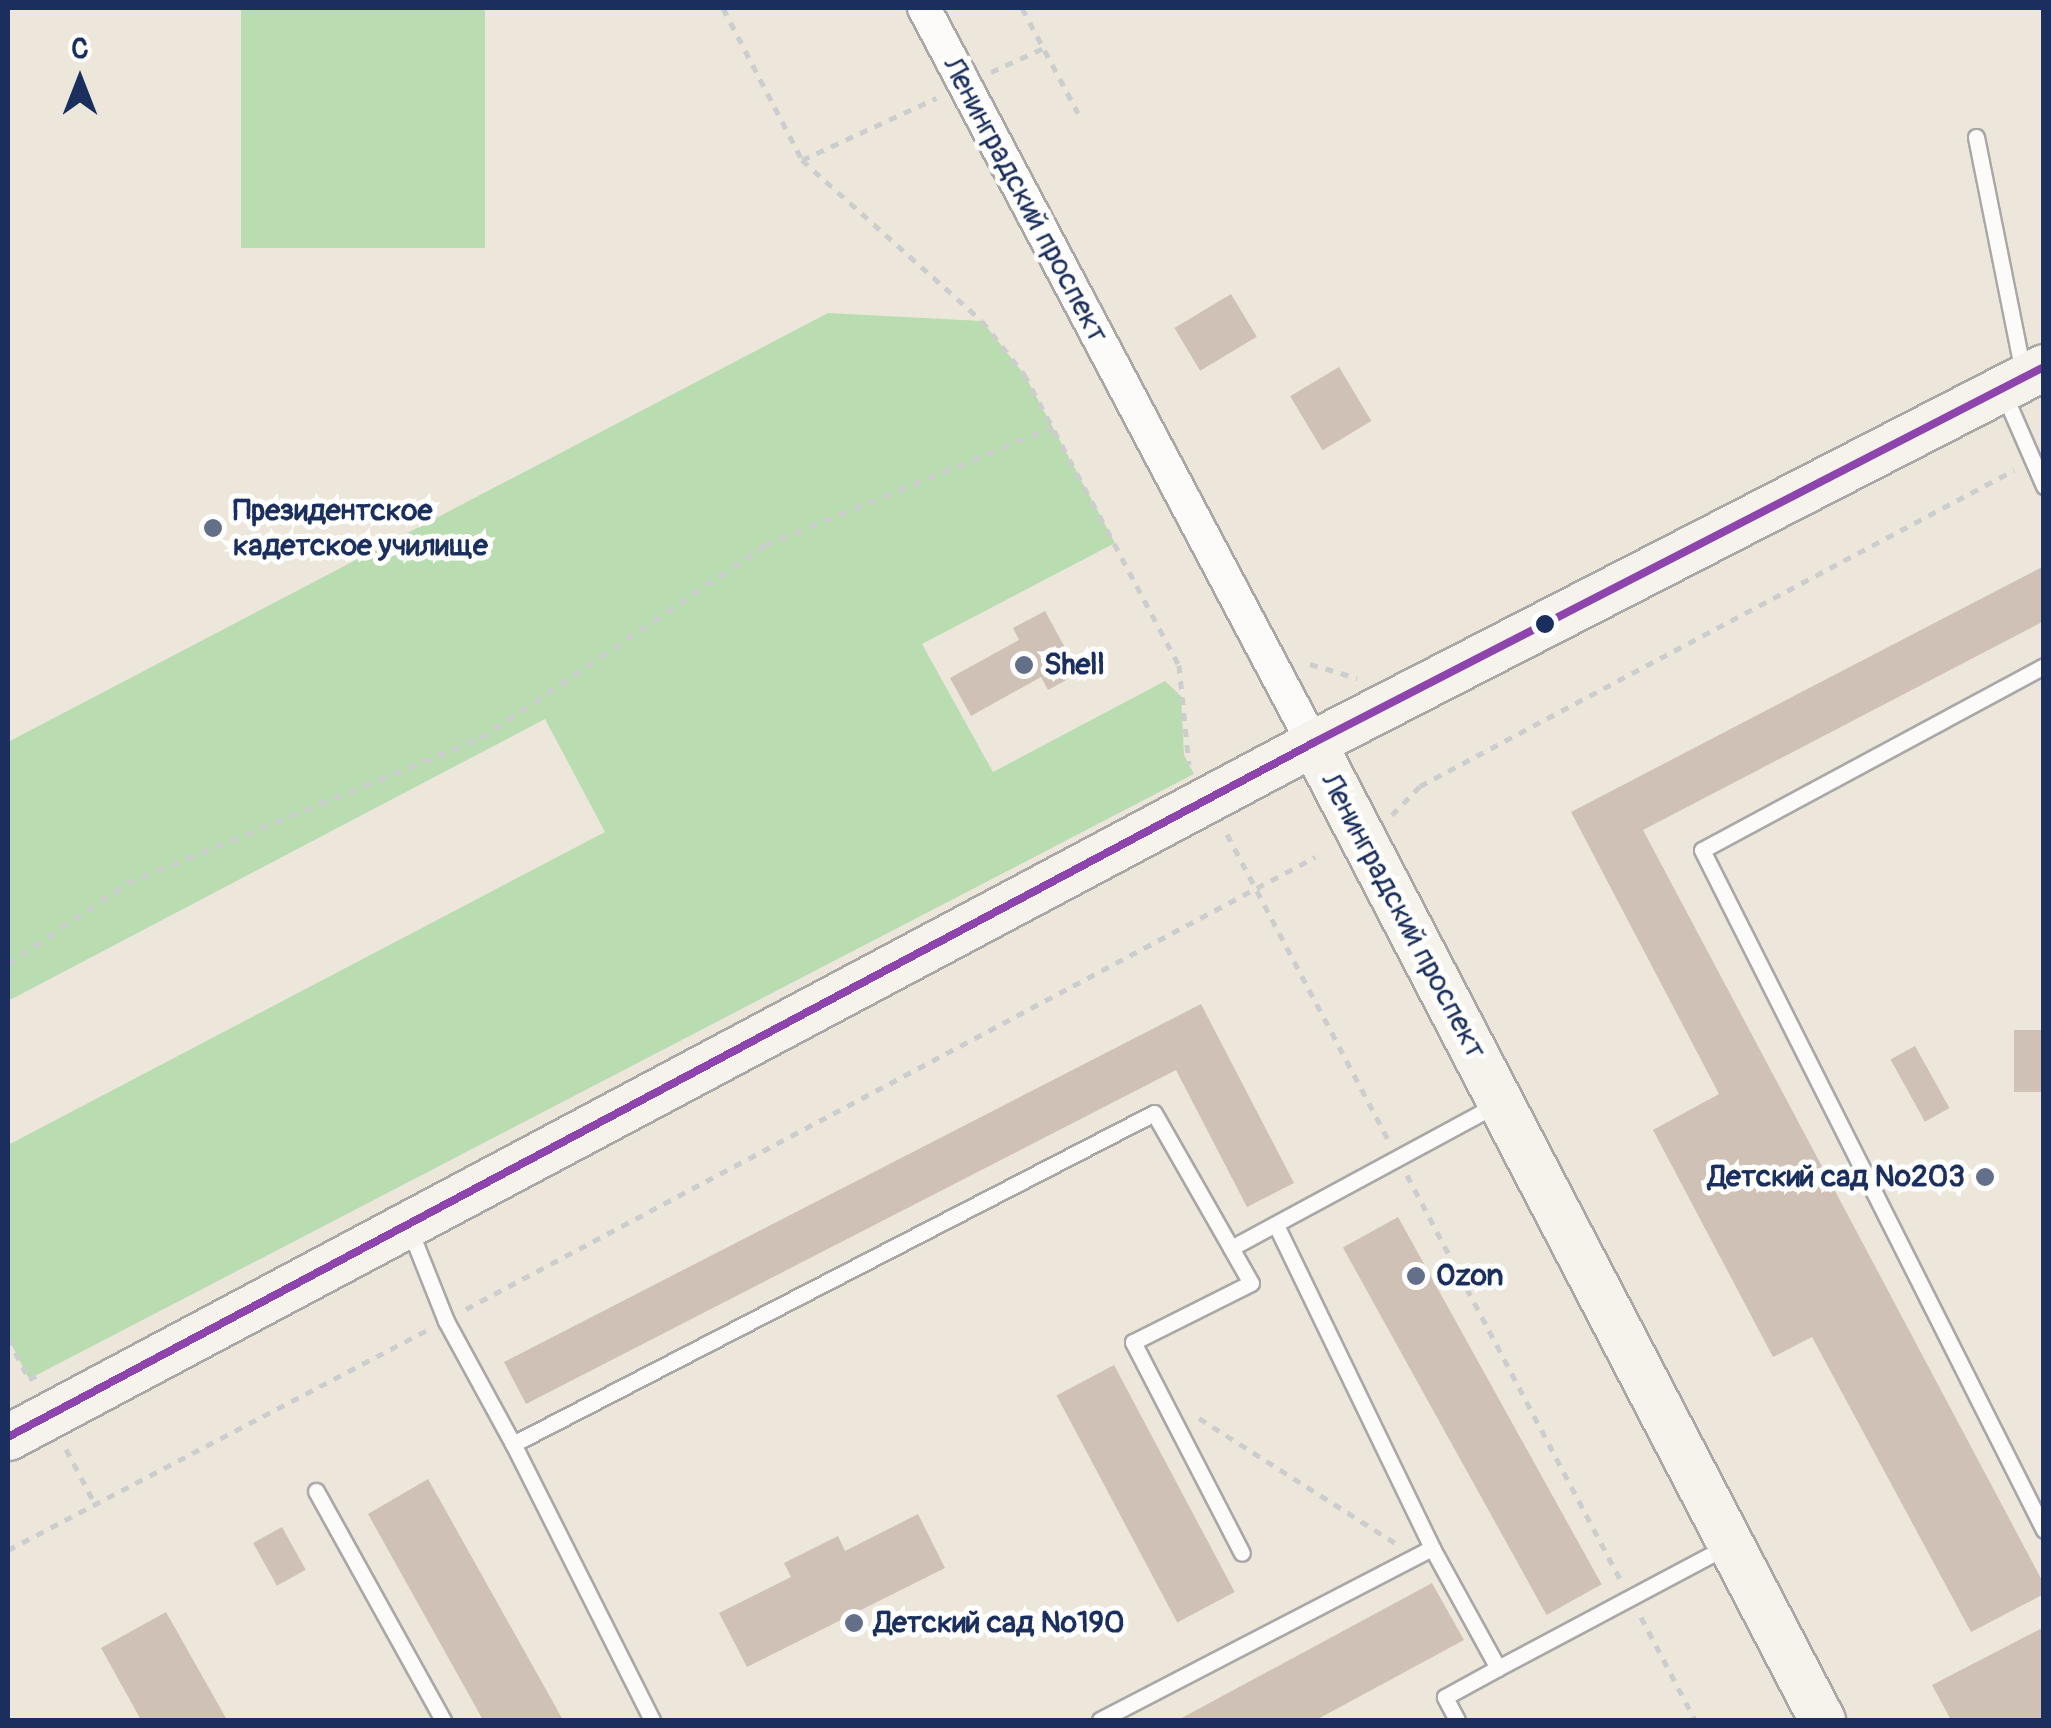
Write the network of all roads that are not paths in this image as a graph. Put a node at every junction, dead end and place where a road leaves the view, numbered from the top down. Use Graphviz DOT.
graph roads {
  1 [pos="924,8"];
  2 [pos="1976,138"];
  3 [pos="2023,377"];
  4 [pos="2044,486"];
  5 [pos="2044,666"];
  6 [pos="1313,743"];
  7 [pos="1500,1102"];
  8 [pos="1276,1224"];
  9 [pos="408,1226"];
  10 [pos="1231,1248"];
  11 [pos="8,1436"];
  12 [pos="514,1444"];
  13 [pos="316,1491"];
  14 [pos="2044,1530"];
  15 [pos="1730,1544"];
  16 [pos="1432,1548"];
  17 [pos="1242,1552"];
  18 [pos="1498,1668"];
  19 [pos="443,1720"];
  20 [pos="652,1720"];
  21 [pos="1100,1720"];
  22 [pos="1457,1720"];
  23 [pos="1822,1720"];
  1 -- 6 [label="street, Ленинградский проспект"];
  2 -- 3 [label="lane"];
  3 -- 4 [label="lane"];
  3 -- 6 [label="street"];
  5 -- 14 [label="lane"];
  6 -- 7 [label="street, Ленинградский проспект"];
  6 -- 9 [label="street"];
  7 -- 8 [label="lane"];
  7 -- 15 [label="street, Ленинградский проспект"];
  8 -- 10 [label="lane"];
  8 -- 16 [label="lane"];
  9 -- 11 [label="street"];
  9 -- 12 [label="lane"];
  10 -- 12 [label="lane"];
  10 -- 17 [label="lane"];
  12 -- 20 [label="lane"];
  13 -- 19 [label="lane"];
  15 -- 18 [label="lane"];
  15 -- 23 [label="street, Ленинградский проспект"];
  16 -- 18 [label="lane"];
  16 -- 21 [label="lane"];
  18 -- 22 [label="lane"];
}
